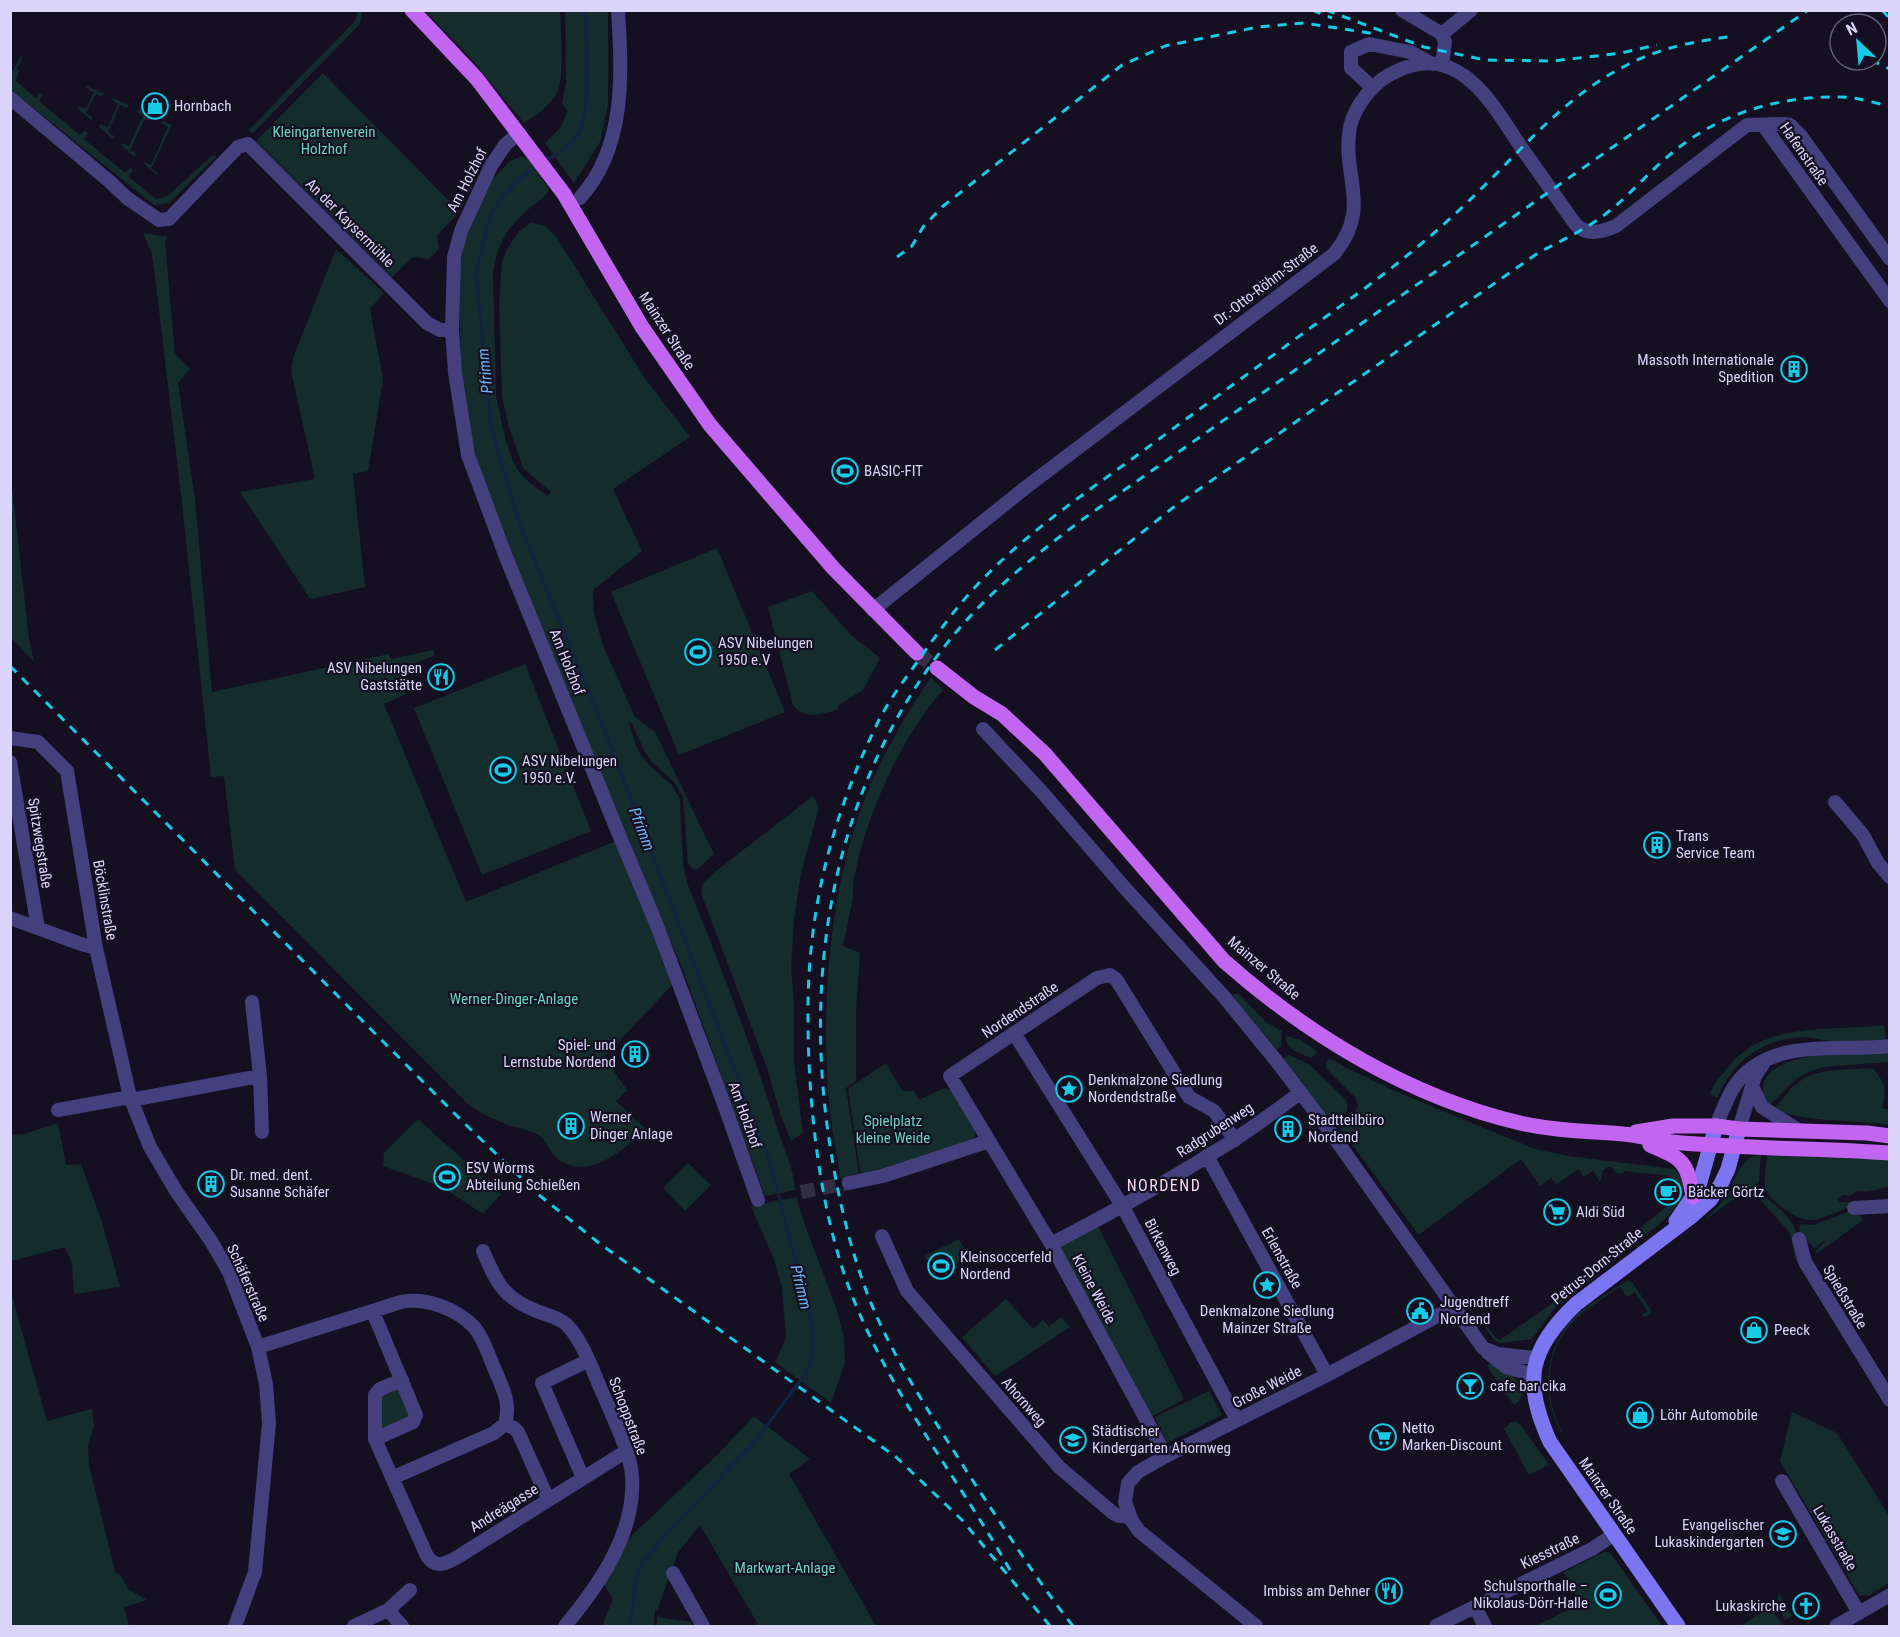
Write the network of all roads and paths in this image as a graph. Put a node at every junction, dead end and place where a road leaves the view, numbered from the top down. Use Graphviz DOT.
graph roads {
  1 [pos="411,10"];
  2 [pos="618,10"];
  3 [pos="1402,10"];
  4 [pos="1471,10"];
  5 [pos="1442,34"];
  6 [pos="1437,64"];
  7 [pos="1373,88"];
  8 [pos="10,98"];
  9 [pos="1763,125"];
  10 [pos="519,133"];
  11 [pos="575,202"];
  12 [pos="1890,259"];
  13 [pos="1890,301"];
  14 [pos="452,330"];
  15 [pos="873,610"];
  16 [pos="917,652"];
  17 [pos="937,668"];
  18 [pos="983,729"];
  19 [pos="10,738"];
  20 [pos="10,762"];
  21 [pos="1834,802"];
  22 [pos="1890,877"];
  23 [pos="10,918"];
  24 [pos="38,928"];
  25 [pos="96,948"];
  26 [pos="252,1002"];
  27 [pos="1014,1034"];
  28 [pos="1890,1046"];
  29 [pos="1765,1061"];
  30 [pos="260,1076"];
  31 [pos="950,1076"];
  32 [pos="1752,1086"];
  33 [pos="1300,1093"];
  34 [pos="131,1099"];
  35 [pos="58,1110"];
  36 [pos="1716,1126"];
  37 [pos="1739,1129"];
  38 [pos="1798,1130"];
  39 [pos="262,1132"];
  40 [pos="1625,1134"];
  41 [pos="1890,1136"];
  42 [pos="1234,1140"];
  43 [pos="989,1141"];
  44 [pos="1711,1144"];
  45 [pos="1735,1146"];
  46 [pos="1890,1153"];
  47 [pos="1207,1156"];
  48 [pos="849,1183"];
  49 [pos="1693,1197"];
  50 [pos="758,1200"];
  51 [pos="1890,1206"];
  52 [pos="1123,1207"];
  53 [pos="1854,1208"];
  54 [pos="1665,1235"];
  55 [pos="882,1236"];
  56 [pos="1798,1239"];
  57 [pos="1051,1244"];
  58 [pos="483,1251"];
  59 [pos="1454,1307"];
  60 [pos="373,1312"];
  61 [pos="258,1347"];
  62 [pos="1483,1348"];
  63 [pos="1536,1358"];
  64 [pos="587,1361"];
  65 [pos="1327,1375"];
  66 [pos="1534,1375"];
  67 [pos="402,1380"];
  68 [pos="1890,1400"];
  69 [pos="1238,1420"];
  70 [pos="505,1424"];
  71 [pos="375,1438"];
  72 [pos="626,1452"];
  73 [pos="1166,1456"];
  74 [pos="392,1478"];
  75 [pos="583,1478"];
  76 [pos="1782,1481"];
  77 [pos="548,1499"];
  78 [pos="1129,1516"];
  79 [pos="1613,1535"];
  80 [pos="672,1573"];
  81 [pos="410,1590"];
  82 [pos="1890,1595"];
  83 [pos="1475,1607"];
  84 [pos="388,1610"];
  85 [pos="1859,1613"];
  86 [pos="235,1626"];
  87 [pos="354,1626"];
  88 [pos="402,1626"];
  89 [pos="565,1626"];
  90 [pos="703,1626"];
  91 [pos="1256,1626"];
  92 [pos="1436,1626"];
  93 [pos="1485,1626"];
  94 [pos="1678,1626"];
  95 [pos="1836,1626"];
  1 -- 10 [label="main road, Mainzer Straße"];
  2 -- 11 [label="street"];
  3 -- 5 [label="street"];
  4 -- 5 [label="street"];
  5 -- 6 [label="street"];
  6 -- 7 [label="street, Dr.-Otto-Röhm-Straße"];
  6 -- 7 [label="street"];
  6 -- 9 [label="street"];
  7 -- 15 [label="street, Dr.-Otto-Röhm-Straße"];
  8 -- 14 [label="street, An der Kaysermühle"];
  9 -- 12 [label="street, Hafenstraße"];
  9 -- 13 [label="street, Hafenstraße"];
  10 -- 11 [label="main road, Mainzer Straße"];
  10 -- 14 [label="street, Am Holzhof"];
  11 -- 15 [label="main road, Mainzer Straße"];
  14 -- 50 [label="street, Am Holzhof"];
  15 -- 16 [label="main road, Mainzer Straße"];
  17 -- 40 [label="main road, Mainzer Straße"];
  18 -- 33 [label="street"];
  19 -- 25 [label="street, Böcklinstraße"];
  20 -- 24 [label="street, Spitzwegstraße"];
  21 -- 22 [label="street"];
  23 -- 24 [label="street"];
  24 -- 25 [label="street"];
  25 -- 34 [label="street, Böcklinstraße"];
  26 -- 30 [label="street"];
  27 -- 31 [label="street, Nordendstraße"];
  27 -- 42 [label="street, Nordendstraße"];
  27 -- 52 [label="street, Birkenweg"];
  28 -- 29 [label="street, Petrus-Dorn-Straße"];
  29 -- 32 [label="street, Petrus-Dorn-Straße"];
  29 -- 36 [label="street, Petrus-Dorn-Straße"];
  30 -- 34 [label="street"];
  30 -- 39 [label="street"];
  31 -- 43 [label="street, Kleine Weide"];
  32 -- 37 [label="street, Petrus-Dorn-Straße"];
  32 -- 38 [label="street"];
  33 -- 42 [label="street, Radgrubenweg"];
  33 -- 59 [label="street"];
  34 -- 35 [label="street"];
  34 -- 61 [label="street, Schäferstraße"];
  36 -- 37 [label="main road, Mainzer Straße"];
  36 -- 40 [label="main road, Mainzer Straße"];
  36 -- 44 [label="main road, Petrus-Dorn-Straße"];
  37 -- 38 [label="main road, Mainzer Straße"];
  37 -- 45 [label="main road, Petrus-Dorn-Straße"];
  38 -- 41 [label="main road, Mainzer Straße"];
  40 -- 44 [label="main road, Mainzer Straße"];
  40 -- 49 [label="main road"];
  42 -- 47 [label="street, Radgrubenweg"];
  43 -- 48 [label="street"];
  43 -- 57 [label="street, Kleine Weide"];
  44 -- 45 [label="main road, Mainzer Straße"];
  44 -- 49 [label="main road, Petrus-Dorn-Straße"];
  45 -- 46 [label="main road, Mainzer Straße"];
  45 -- 54 [label="main road, Petrus-Dorn-Straße"];
  47 -- 52 [label="street, Radgrubenweg"];
  47 -- 65 [label="street, Erlenstraße"];
  49 -- 54 [label="main road, Petrus-Dorn-Straße"];
  51 -- 53 [label="street"];
  52 -- 57 [label="street, Radgrubenweg"];
  52 -- 69 [label="street, Birkenweg"];
  54 -- 63 [label="main road, Petrus-Dorn-Straße"];
  55 -- 78 [label="street, Ahornweg"];
  56 -- 68 [label="street, Spießstraße"];
  57 -- 73 [label="street, Kleine Weide"];
  58 -- 64 [label="street, Schoppstraße"];
  59 -- 62 [label="street"];
  59 -- 65 [label="street, Große Weide"];
  60 -- 61 [label="street"];
  60 -- 67 [label="street"];
  60 -- 70 [label="street"];
  61 -- 86 [label="street, Schäferstraße"];
  62 -- 63 [label="street"];
  62 -- 66 [label="street"];
  63 -- 66 [label="main road, Mainzer Straße"];
  64 -- 72 [label="street, Schoppstraße"];
  64 -- 75 [label="street"];
  65 -- 69 [label="street, Große Weide"];
  66 -- 79 [label="main road, Mainzer Straße"];
  67 -- 71 [label="street"];
  67 -- 71 [label="street"];
  69 -- 73 [label="street, Große Weide"];
  70 -- 74 [label="street"];
  70 -- 77 [label="street"];
  71 -- 74 [label="street"];
  72 -- 75 [label="street, Andreägasse"];
  72 -- 89 [label="street, Schoppstraße"];
  73 -- 78 [label="street, Große Weide"];
  74 -- 77 [label="street, Andreägasse"];
  75 -- 77 [label="street, Andreägasse"];
  76 -- 85 [label="street, Lukasstraße"];
  78 -- 91 [label="street, Ahornweg"];
  79 -- 83 [label="street, Kiesstraße"];
  79 -- 94 [label="main road, Mainzer Straße"];
  80 -- 90 [label="street"];
  81 -- 84 [label="street"];
  82 -- 85 [label="street"];
  83 -- 92 [label="street, Kiesstraße"];
  83 -- 93 [label="street"];
  84 -- 87 [label="street"];
  84 -- 88 [label="street"];
  85 -- 95 [label="street"];
}
